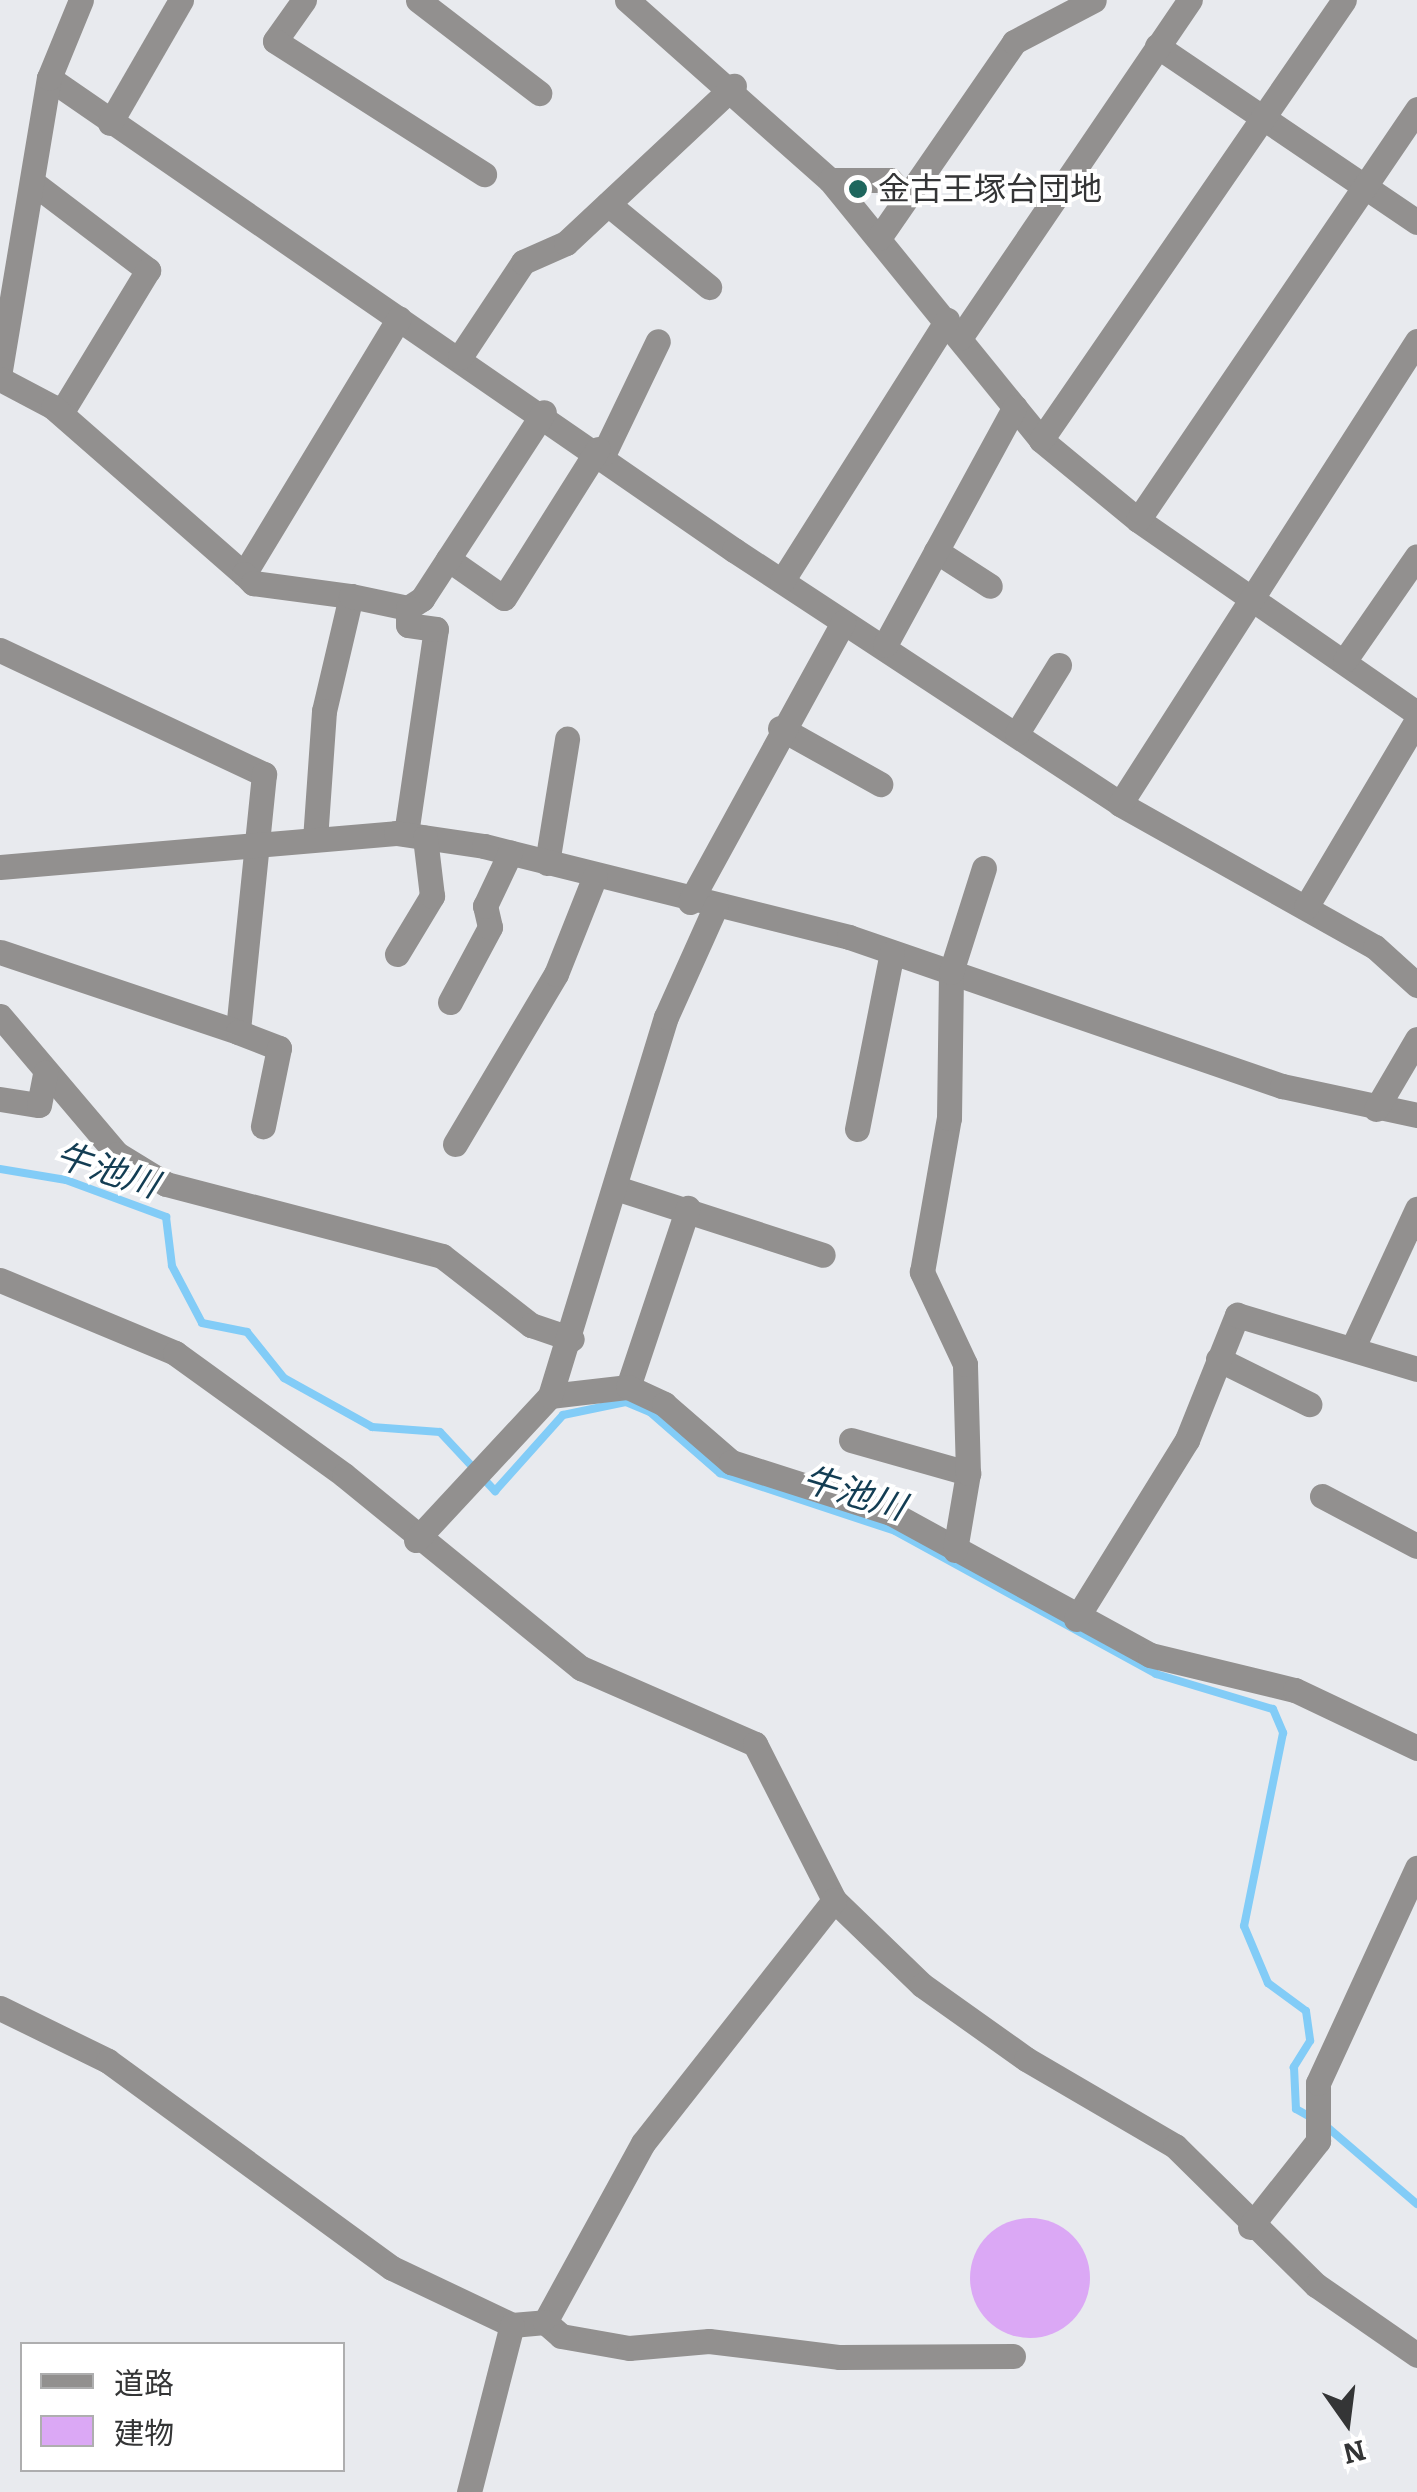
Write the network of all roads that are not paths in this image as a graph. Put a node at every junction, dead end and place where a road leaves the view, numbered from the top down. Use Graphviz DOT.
graph roads {
  1 [pos="81,0"];
  2 [pos="181,0"];
  3 [pos="304,0"];
  4 [pos="418,0"];
  5 [pos="627,0"];
  6 [pos="1094,0"];
  7 [pos="1190,0"];
  8 [pos="1344,0"];
  9 [pos="1157,46"];
  10 [pos="49,78"];
  11 [pos="734,86"];
  12 [pos="538,93"];
  13 [pos="1417,110"];
  14 [pos="1264,116"];
  15 [pos="110,123"];
  16 [pos="484,174"];
  17 [pos="830,180"];
  18 [pos="32,182"];
  19 [pos="1362,186"];
  20 [pos="905,196"];
  21 [pos="608,204"];
  22 [pos="1417,222"];
  23 [pos="879,238"];
  24 [pos="710,288"];
  25 [pos="399,318"];
  26 [pos="954,329"];
  27 [pos="658,340"];
  28 [pos="1417,341"];
  29 [pos="460,357"];
  30 [pos="0,370"];
  31 [pos="0,379"];
  32 [pos="1014,407"];
  33 [pos="544,412"];
  34 [pos="61,413"];
  35 [pos="1040,440"];
  36 [pos="601,451"];
  37 [pos="1138,520"];
  38 [pos="936,552"];
  39 [pos="1417,556"];
  40 [pos="448,559"];
  41 [pos="244,574"];
  42 [pos="782,581"];
  43 [pos="990,586"];
  44 [pos="1246,595"];
  45 [pos="352,596"];
  46 [pos="408,608"];
  47 [pos="843,622"];
  48 [pos="885,645"];
  49 [pos="0,650"];
  50 [pos="1346,660"];
  51 [pos="1060,665"];
  52 [pos="1417,716"];
  53 [pos="780,728"];
  54 [pos="1017,733"];
  55 [pos="567,738"];
  56 [pos="880,784"];
  57 [pos="1120,804"];
  58 [pos="415,836"];
  59 [pos="315,839"];
  60 [pos="256,843"];
  61 [pos="510,853"];
  62 [pos="547,863"];
  63 [pos="0,867"];
  64 [pos="984,868"];
  65 [pos="595,876"];
  66 [pos="703,904"];
  67 [pos="1306,907"];
  68 [pos="0,952"];
  69 [pos="892,952"];
  70 [pos="396,954"];
  71 [pos="951,972"];
  72 [pos="1417,985"];
  73 [pos="450,1002"];
  74 [pos="0,1016"];
  75 [pos="238,1032"];
  76 [pos="1417,1039"];
  77 [pos="45,1074"];
  78 [pos="0,1098"];
  79 [pos="1376,1109"];
  80 [pos="1417,1115"];
  81 [pos="263,1126"];
  82 [pos="856,1129"];
  83 [pos="455,1144"];
  84 [pos="620,1189"];
  85 [pos="688,1208"];
  86 [pos="1417,1209"];
  87 [pos="823,1256"];
  88 [pos="0,1280"];
  89 [pos="572,1340"];
  90 [pos="1354,1344"];
  91 [pos="1218,1359"];
  92 [pos="1417,1369"];
  93 [pos="628,1387"];
  94 [pos="550,1396"];
  95 [pos="1309,1404"];
  96 [pos="851,1440"];
  97 [pos="968,1472"];
  98 [pos="1322,1496"];
  99 [pos="416,1540"];
  100 [pos="1417,1546"];
  101 [pos="955,1550"];
  102 [pos="1076,1620"];
  103 [pos="1417,1748"];
  104 [pos="1417,1868"];
  105 [pos="834,1900"];
  106 [pos="0,2008"];
  107 [pos="1250,2227"];
  108 [pos="546,2322"];
  109 [pos="512,2325"];
  110 [pos="1417,2355"];
  111 [pos="1013,2356"];
  112 [pos="469,2492"];
  1 -- 10 [label="street"];
  2 -- 15 [label="street"];
  3 -- 16 [label="street"];
  4 -- 12 [label="street"];
  5 -- 11 [label="street"];
  6 -- 20 [label="street"];
  7 -- 9 [label="street"];
  8 -- 14 [label="street"];
  9 -- 14 [label="street"];
  9 -- 26 [label="street"];
  10 -- 15 [label="street"];
  10 -- 18 [label="street"];
  11 -- 17 [label="street"];
  11 -- 21 [label="street"];
  13 -- 19 [label="street"];
  14 -- 19 [label="street"];
  14 -- 35 [label="street"];
  15 -- 25 [label="street"];
  17 -- 20 [label="street"];
  17 -- 23 [label="street"];
  18 -- 30 [label="street"];
  18 -- 34 [label="street"];
  19 -- 22 [label="street"];
  19 -- 37 [label="street"];
  20 -- 23 [label="street"];
  21 -- 24 [label="street"];
  21 -- 29 [label="street"];
  23 -- 26 [label="street"];
  25 -- 29 [label="street"];
  25 -- 41 [label="street"];
  26 -- 32 [label="street"];
  26 -- 42 [label="street"];
  27 -- 36 [label="street"];
  28 -- 44 [label="street"];
  29 -- 33 [label="street"];
  31 -- 34 [label="street"];
  32 -- 35 [label="street"];
  32 -- 38 [label="street"];
  33 -- 36 [label="street"];
  33 -- 40 [label="street"];
  34 -- 41 [label="street"];
  35 -- 37 [label="street"];
  36 -- 40 [label="street"];
  36 -- 42 [label="street"];
  37 -- 44 [label="street"];
  38 -- 43 [label="street"];
  38 -- 48 [label="street"];
  39 -- 50 [label="street"];
  40 -- 46 [label="street"];
  41 -- 45 [label="street"];
  42 -- 47 [label="street"];
  44 -- 50 [label="street"];
  44 -- 57 [label="street"];
  45 -- 46 [label="street"];
  45 -- 59 [label="street"];
  46 -- 58 [label="street"];
  47 -- 48 [label="street"];
  47 -- 53 [label="street"];
  48 -- 54 [label="street"];
  49 -- 60 [label="street"];
  50 -- 52 [label="street"];
  51 -- 54 [label="street"];
  52 -- 67 [label="street"];
  53 -- 56 [label="street"];
  53 -- 66 [label="street"];
  54 -- 57 [label="street"];
  55 -- 62 [label="street"];
  57 -- 67 [label="street"];
  58 -- 59 [label="street"];
  58 -- 61 [label="street"];
  58 -- 70 [label="street"];
  59 -- 60 [label="street"];
  60 -- 63 [label="street"];
  60 -- 75 [label="street"];
  61 -- 62 [label="street"];
  61 -- 73 [label="street"];
  62 -- 65 [label="street"];
  64 -- 71 [label="street"];
  65 -- 66 [label="street"];
  65 -- 83 [label="street"];
  66 -- 69 [label="street"];
  66 -- 84 [label="street"];
  67 -- 72 [label="street"];
  68 -- 75 [label="street"];
  69 -- 71 [label="street"];
  69 -- 82 [label="street"];
  71 -- 79 [label="street"];
  71 -- 97 [label="street"];
  74 -- 77 [label="street"];
  75 -- 81 [label="street"];
  76 -- 79 [label="street"];
  77 -- 78 [label="street"];
  77 -- 89 [label="street"];
  79 -- 80 [label="street"];
  84 -- 85 [label="street"];
  84 -- 89 [label="street"];
  85 -- 87 [label="street"];
  85 -- 93 [label="street"];
  86 -- 90 [label="street"];
  88 -- 99 [label="street"];
  89 -- 94 [label="street"];
  90 -- 91 [label="street"];
  90 -- 92 [label="street"];
  91 -- 95 [label="street"];
  91 -- 102 [label="street"];
  93 -- 94 [label="street"];
  93 -- 101 [label="street"];
  94 -- 99 [label="street"];
  96 -- 97 [label="street"];
  97 -- 101 [label="street"];
  98 -- 100 [label="street"];
  99 -- 105 [label="street"];
  101 -- 102 [label="street"];
  102 -- 103 [label="street"];
  104 -- 107 [label="street"];
  105 -- 107 [label="street"];
  105 -- 108 [label="street"];
  106 -- 109 [label="street"];
  107 -- 110 [label="street"];
  108 -- 109 [label="street"];
  108 -- 111 [label="street"];
  109 -- 112 [label="street"];
}
